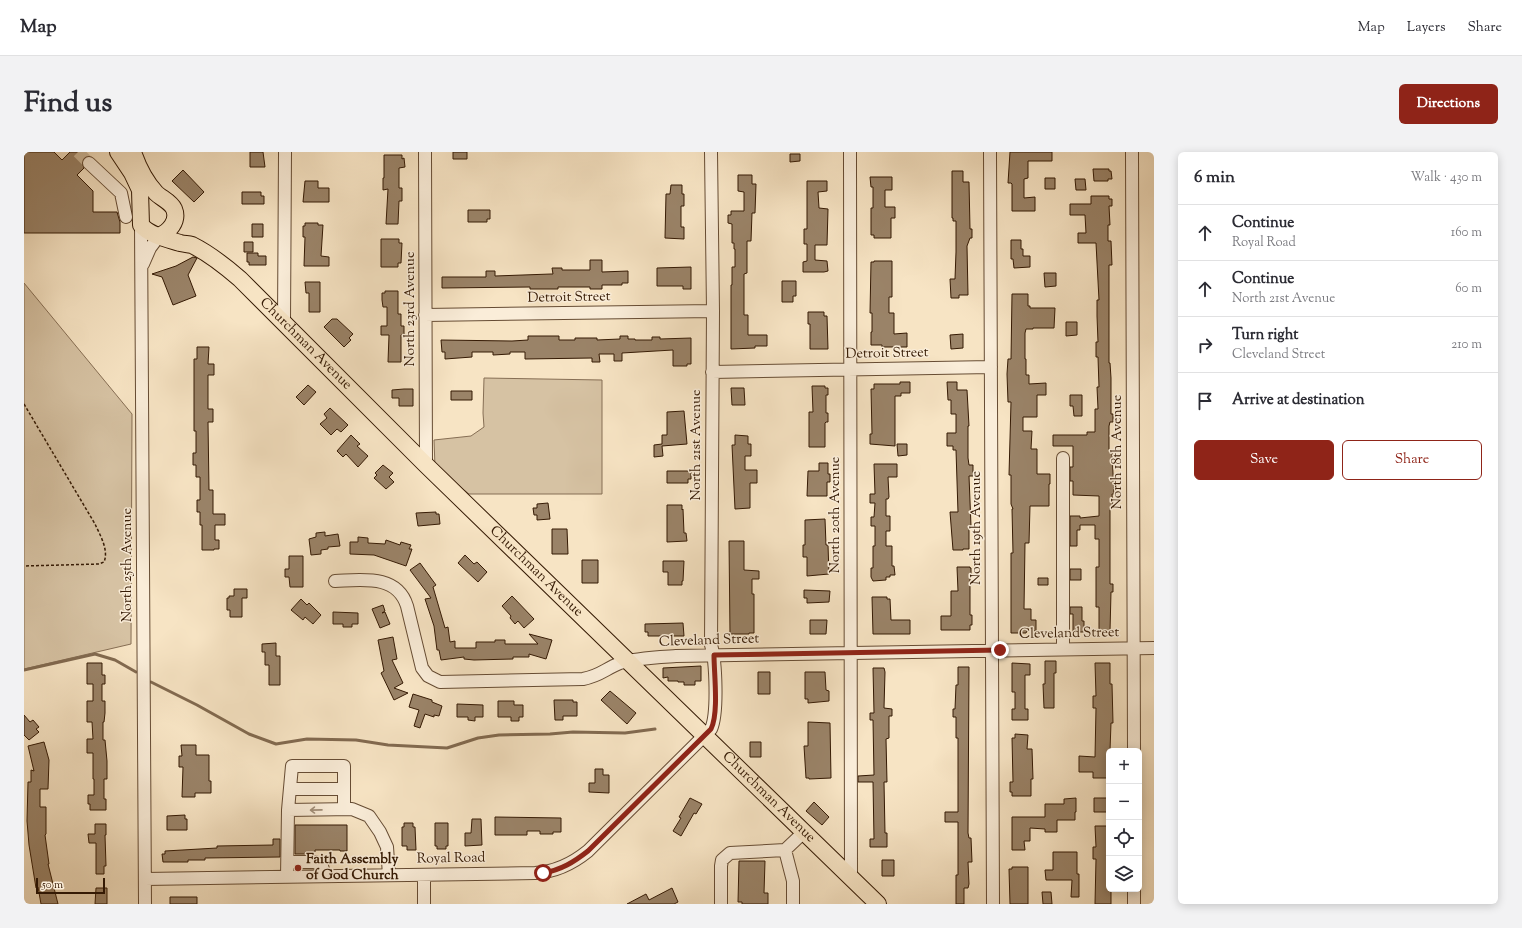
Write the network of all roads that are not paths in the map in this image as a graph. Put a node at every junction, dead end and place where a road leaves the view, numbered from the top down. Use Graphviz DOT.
graph roads {
  1 [pos="118,152"];
  2 [pos="133,152"];
  3 [pos="285,152"];
  4 [pos="426,152"];
  5 [pos="711,152"];
  6 [pos="850,152"];
  7 [pos="990,152"];
  8 [pos="1132,152"];
  9 [pos="89,163"];
  10 [pos="126,217"];
  11 [pos="175,218"];
  12 [pos="140,225"];
  13 [pos="159,236"];
  14 [pos="190,244"];
  15 [pos="141,269"];
  16 [pos="713,311"];
  17 [pos="426,315"];
  18 [pos="284,322"];
  19 [pos="991,367"];
  20 [pos="850,369"];
  21 [pos="712,372"];
  22 [pos="1062,458"];
  23 [pos="426,465"];
  24 [pos="335,581"];
  25 [pos="1134,648"];
  26 [pos="1154,648"];
  27 [pos="1063,649"];
  28 [pos="992,650"];
  29 [pos="851,653"];
  30 [pos="714,655"];
  31 [pos="628,661"];
  32 [pos="705,736"];
  33 [pos="1134,748"];
  34 [pos="290,789"];
  35 [pos="344,789"];
  36 [pos="344,809"];
  37 [pos="288,810"];
  38 [pos="804,832"];
  39 [pos="785,850"];
  40 [pos="288,862"];
  41 [pos="389,875"];
  42 [pos="424,875"];
  43 [pos="325,876"];
  44 [pos="287,877"];
  45 [pos="851,878"];
  46 [pos="144,879"];
  47 [pos="1134,892"];
  48 [pos="145,904"];
  49 [pos="424,904"];
  50 [pos="721,904"];
  51 [pos="793,904"];
  52 [pos="878,904"];
  53 [pos="993,904"];
  54 [pos="1134,904"];
  1 -- 12 [label="main road"];
  2 -- 11 [label="main road, Churchman Avenue"];
  3 -- 18 [label="street"];
  4 -- 17 [label="street, North 23rd Avenue"];
  5 -- 16 [label="street, North 21st Avenue"];
  6 -- 20 [label="street, North 20th Avenue"];
  7 -- 19 [label="street, North 19th Avenue"];
  8 -- 25 [label="street, North 18th Avenue"];
  9 -- 10 [label="street"];
  11 -- 13 [label="main road"];
  11 -- 14 [label="main road, Churchman Avenue"];
  12 -- 13 [label="main road, Churchman Avenue"];
  12 -- 15 [label="street, North 25th Avenue"];
  13 -- 14 [label="main road, Churchman Avenue"];
  13 -- 15 [label="street"];
  14 -- 18 [label="main road, Churchman Avenue"];
  15 -- 46 [label="street, North 25th Avenue"];
  16 -- 17 [label="street, Detroit Street"];
  16 -- 21 [label="street, North 21st Avenue"];
  17 -- 23 [label="street, North 23rd Avenue"];
  18 -- 23 [label="main road, Churchman Avenue"];
  19 -- 20 [label="street, Detroit Street"];
  19 -- 28 [label="street, North 19th Avenue"];
  20 -- 21 [label="street, Detroit Street"];
  20 -- 29 [label="street, North 20th Avenue"];
  21 -- 30 [label="street, North 21st Avenue"];
  22 -- 27 [label="street"];
  23 -- 31 [label="main road, Churchman Avenue"];
  24 -- 31 [label="street, Cleveland Street"];
  25 -- 26 [label="street, Cleveland Street"];
  25 -- 27 [label="street, Cleveland Street"];
  25 -- 33 [label="street, North 18th Avenue"];
  27 -- 28 [label="street, Cleveland Street"];
  28 -- 29 [label="street, Cleveland Street"];
  28 -- 53 [label="street, North 19th Avenue"];
  29 -- 30 [label="street, Cleveland Street"];
  29 -- 45 [label="street, North 20th Avenue"];
  30 -- 31 [label="street, Cleveland Street"];
  30 -- 32 [label="street, North 21st Avenue"];
  31 -- 32 [label="main road, Churchman Avenue"];
  32 -- 38 [label="main road, Churchman Avenue"];
  32 -- 42 [label="street, Royal Road"];
  34 -- 35 [label="street"];
  34 -- 35 [label="street"];
  34 -- 37 [label="street"];
  35 -- 36 [label="street"];
  36 -- 37 [label="street, one-way"];
  36 -- 41 [label="street"];
  37 -- 40 [label="street"];
  38 -- 39 [label="street"];
  38 -- 45 [label="main road, Churchman Avenue"];
  39 -- 50 [label="street"];
  39 -- 51 [label="street"];
  40 -- 43 [label="street"];
  40 -- 44 [label="street"];
  41 -- 42 [label="street, Royal Road"];
  41 -- 43 [label="street, Royal Road"];
  42 -- 49 [label="street"];
  43 -- 44 [label="street, Royal Road"];
  44 -- 46 [label="street, Royal Road"];
  45 -- 52 [label="main road, Churchman Avenue"];
  46 -- 48 [label="street, North 25th Avenue"];
  47 -- 54 [label="street"];
}
